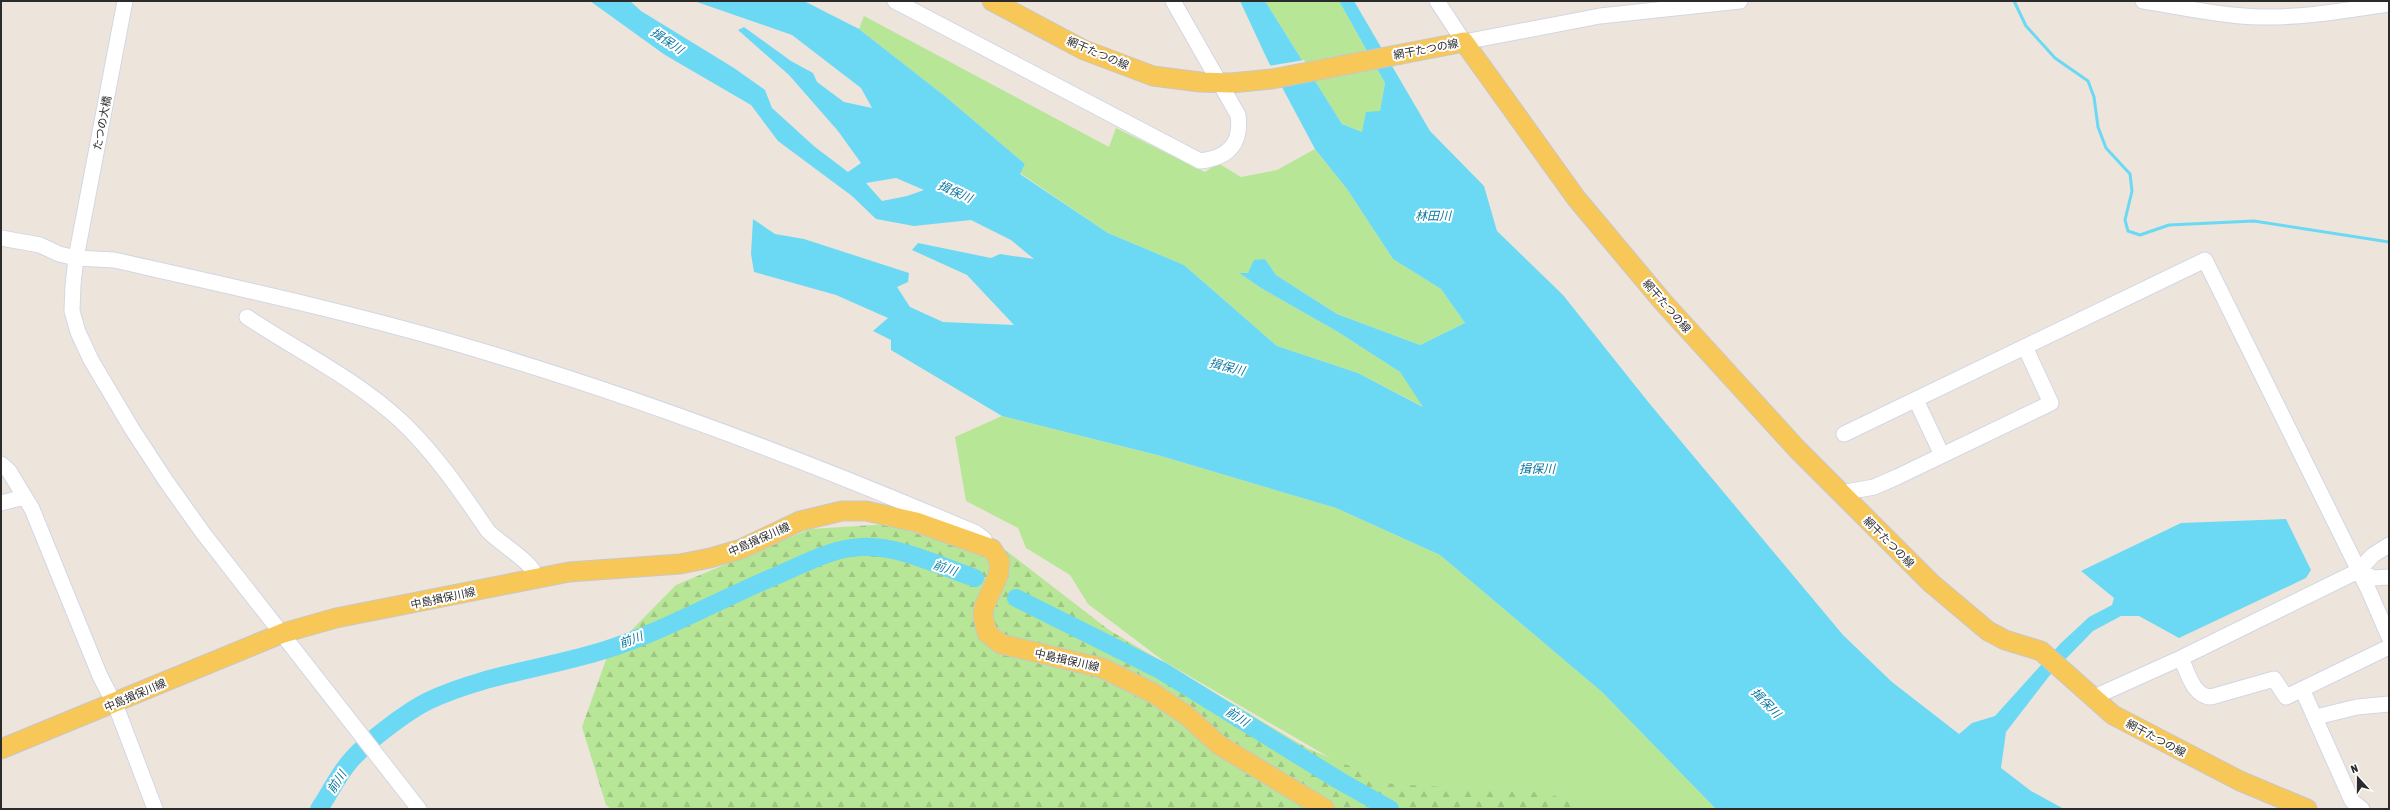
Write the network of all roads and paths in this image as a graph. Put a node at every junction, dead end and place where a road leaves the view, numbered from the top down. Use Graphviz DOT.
graph roads {
  1 [pos="125,1"];
  2 [pos="895,1"];
  3 [pos="992,1"];
  4 [pos="1173,1"];
  5 [pos="1437,1"];
  6 [pos="1731,1"];
  7 [pos="2143,1"];
  8 [pos="2389,4"];
  9 [pos="1459,42"];
  10 [pos="1226,82"];
  11 [pos="1,238"];
  12 [pos="77,252"];
  13 [pos="247,317"];
  14 [pos="2025,347"];
  15 [pos="1916,400"];
  16 [pos="1844,434"];
  17 [pos="1942,455"];
  18 [pos="1,464"];
  19 [pos="1841,493"];
  20 [pos="24,497"];
  21 [pos="1,503"];
  22 [pos="983,545"];
  23 [pos="2389,545"];
  24 [pos="2358,571"];
  25 [pos="2389,577"];
  26 [pos="536,578"];
  27 [pos="283,633"];
  28 [pos="2389,637"];
  29 [pos="2389,647"];
  30 [pos="2181,658"];
  31 [pos="2302,689"];
  32 [pos="2092,698"];
  33 [pos="114,704"];
  34 [pos="2389,704"];
  35 [pos="2316,717"];
  36 [pos="1,749"];
  37 [pos="155,809"];
  38 [pos="419,809"];
  39 [pos="1325,809"];
  40 [pos="2307,809"];
  41 [pos="2362,809"];
  1 -- 12 [label="street, たつの大橋"];
  2 -- 10 [label="street"];
  3 -- 10 [label="main road, 網干たつの線"];
  4 -- 10 [label="street"];
  5 -- 9 [label="street"];
  6 -- 9 [label="street"];
  7 -- 8 [label="street"];
  9 -- 10 [label="main road, 網干たつの線"];
  9 -- 19 [label="main road, 網干たつの線"];
  11 -- 12 [label="street"];
  12 -- 22 [label="street"];
  12 -- 27 [label="street, たつの大橋"];
  13 -- 26 [label="street"];
  14 -- 15 [label="street"];
  14 -- 17 [label="street"];
  14 -- 24 [label="street"];
  15 -- 16 [label="street"];
  15 -- 17 [label="street"];
  17 -- 19 [label="street"];
  18 -- 20 [label="street"];
  19 -- 32 [label="main road, 網干たつの線"];
  20 -- 21 [label="street"];
  20 -- 33 [label="street"];
  22 -- 26 [label="main road, 中島揖保川線"];
  22 -- 39 [label="main road, 中島揖保川線"];
  23 -- 24 [label="street"];
  24 -- 25 [label="street"];
  24 -- 28 [label="street"];
  24 -- 30 [label="street"];
  26 -- 27 [label="main road, 中島揖保川線"];
  27 -- 33 [label="main road, 中島揖保川線"];
  27 -- 38 [label="street, たつの大橋"];
  29 -- 31 [label="street"];
  30 -- 31 [label="street"];
  30 -- 32 [label="street"];
  31 -- 35 [label="street"];
  32 -- 40 [label="main road, 網干たつの線"];
  33 -- 36 [label="main road, 中島揖保川線"];
  33 -- 37 [label="street"];
  34 -- 35 [label="street"];
  35 -- 41 [label="street"];
}
